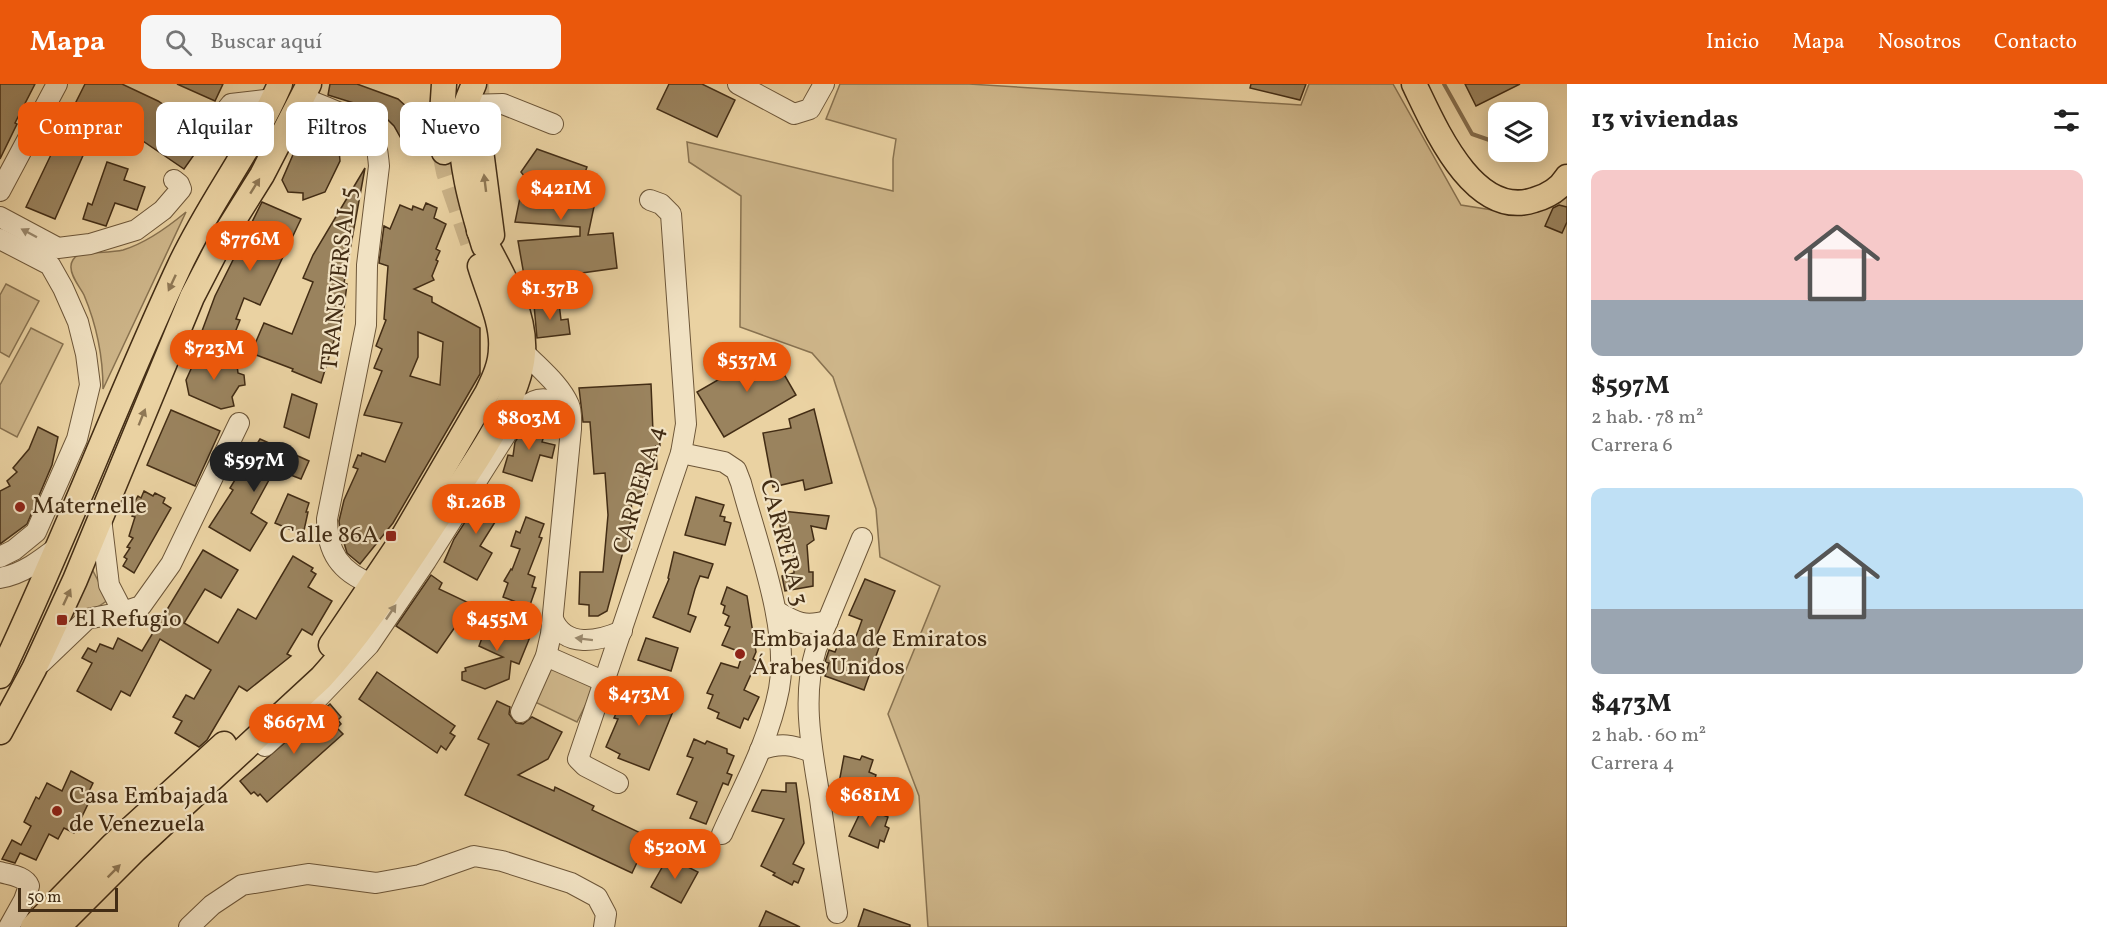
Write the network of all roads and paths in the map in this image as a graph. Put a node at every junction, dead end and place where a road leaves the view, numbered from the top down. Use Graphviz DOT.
graph roads {
  1 [pos="57,84"];
  2 [pos="444,84"];
  3 [pos="738,84"];
  4 [pos="824,84"];
  5 [pos="1414,84"];
  6 [pos="306,91"];
  7 [pos="276,92"];
  8 [pos="470,94"];
  9 [pos="238,102"];
  10 [pos="443,102"];
  11 [pos="553,124"];
  12 [pos="244,156"];
  13 [pos="482,156"];
  14 [pos="174,180"];
  15 [pos="1564,188"];
  16 [pos="0,191"];
  17 [pos="650,200"];
  18 [pos="0,217"];
  19 [pos="479,231"];
  20 [pos="0,239"];
  21 [pos="54,256"];
  22 [pos="480,266"];
  23 [pos="505,281"];
  24 [pos="513,350"];
  25 [pos="570,411"];
  26 [pos="239,423"];
  27 [pos="681,453"];
  28 [pos="101,518"];
  29 [pos="862,538"];
  30 [pos="59,546"];
  31 [pos="397,547"];
  32 [pos="0,556"];
  33 [pos="0,578"];
  34 [pos="372,584"];
  35 [pos="776,611"];
  36 [pos="123,612"];
  37 [pos="553,619"];
  38 [pos="828,621"];
  39 [pos="622,631"];
  40 [pos="546,656"];
  41 [pos="34,669"];
  42 [pos="0,676"];
  43 [pos="605,682"];
  44 [pos="779,689"];
  45 [pos="809,693"];
  46 [pos="521,712"];
  47 [pos="0,732"];
  48 [pos="760,750"];
  49 [pos="812,752"];
  50 [pos="618,783"];
  51 [pos="722,834"];
  52 [pos="135,850"];
  53 [pos="0,872"];
  54 [pos="837,913"];
  55 [pos="605,920"];
  56 [pos="9,927"];
  57 [pos="33,927"];
  58 [pos="58,927"];
  59 [pos="189,927"];
  1 -- 16 [label="street"];
  2 -- 10 [label="main road"];
  3 -- 4 [label="street"];
  5 -- 15 [label="main road"];
  28 -- 6 [label="main road, one-way"];
  6 -- 34 [label="street, TRANSVERSAL 5"];
  7 -- 9 [label="street"];
  8 -- 11 [label="street"];
  8 -- 19 [label="main road"];
  12 -- 30 [label="main road, one-way"];
  23 -- 13 [label="main road, one-way"];
  14 -- 21 [label="street"];
  17 -- 27 [label="street, CARRERA 4"];
  21 -- 18 [label="street, one-way"];
  19 -- 23 [label="main road"];
  19 -- 31 [label="main road"];
  20 -- 21 [label="street"];
  21 -- 32 [label="street"];
  22 -- 24 [label="main road"];
  23 -- 24 [label="main road"];
  24 -- 25 [label="street"];
  24 -- 31 [label="main road"];
  24 -- 52 [label="main road"];
  25 -- 37 [label="street"];
  52 -- 25 [label="street, one-way"];
  26 -- 36 [label="street"];
  27 -- 35 [label="street, CARRERA 3"];
  27 -- 39 [label="street, CARRERA 4"];
  28 -- 36 [label="street"];
  41 -- 28 [label="main road, one-way"];
  29 -- 38 [label="street"];
  30 -- 33 [label="street"];
  30 -- 42 [label="main road"];
  31 -- 34 [label="main road"];
  34 -- 57 [label="main road"];
  35 -- 38 [label="street"];
  35 -- 44 [label="street, CARRERA 3"];
  36 -- 41 [label="street"];
  39 -- 37 [label="street, one-way"];
  37 -- 40 [label="street"];
  38 -- 45 [label="street"];
  39 -- 43 [label="street, CARRERA 4"];
  40 -- 43 [label="street"];
  40 -- 46 [label="street"];
  41 -- 47 [label="main road"];
  43 -- 50 [label="street, CARRERA 4"];
  44 -- 45 [label="street"];
  44 -- 48 [label="street, CARRERA 3"];
  45 -- 49 [label="street"];
  48 -- 49 [label="street"];
  48 -- 51 [label="street, CARRERA 3"];
  49 -- 54 [label="street"];
  58 -- 52 [label="main road, one-way"];
  53 -- 56 [label="street"];
  55 -- 59 [label="street"];
}
